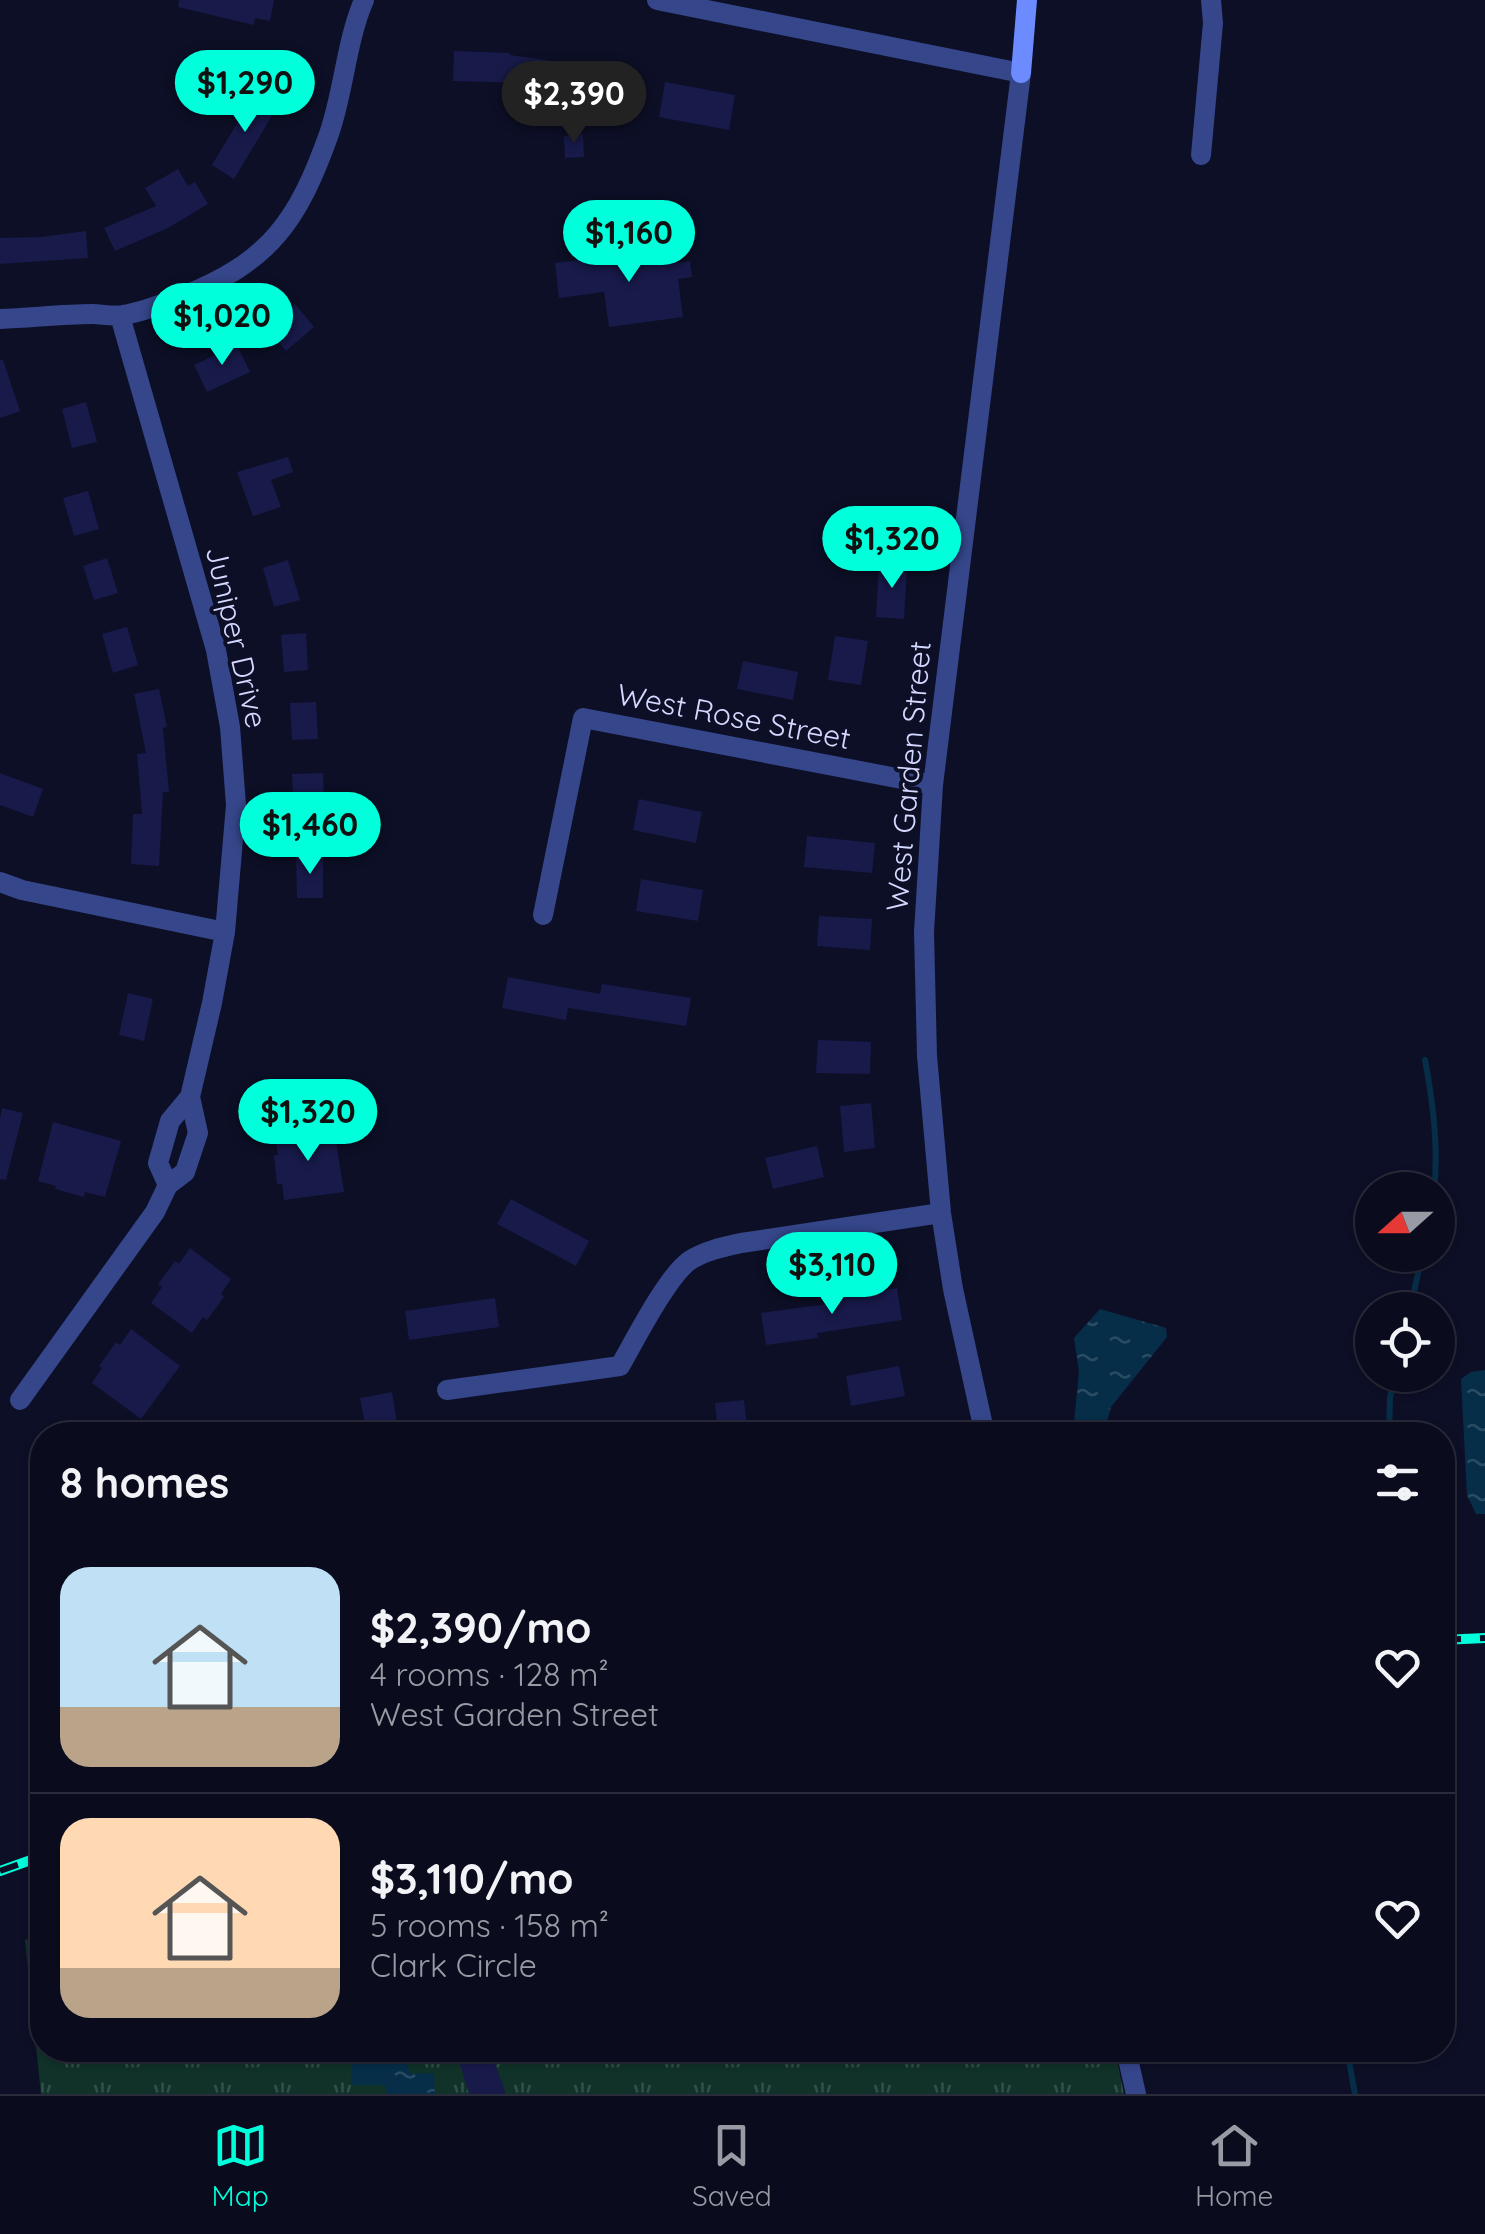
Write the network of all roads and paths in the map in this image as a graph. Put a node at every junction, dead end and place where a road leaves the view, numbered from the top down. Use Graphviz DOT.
graph roads {
  1 [pos="364,0"];
  2 [pos="657,0"];
  3 [pos="1027,0"];
  4 [pos="1211,0"];
  5 [pos="1020,72"];
  6 [pos="1200,155"];
  7 [pos="120,316"];
  8 [pos="0,319"];
  9 [pos="933,785"];
  10 [pos="0,882"];
  11 [pos="543,915"];
  12 [pos="225,932"];
  13 [pos="190,1097"];
  14 [pos="168,1185"];
  15 [pos="941,1213"];
  16 [pos="446,1390"];
  17 [pos="20,1400"];
  18 [pos="982,1422"];
  19 [pos="1129,2062"];
  20 [pos="1136,2094"];
  1 -- 7 [label="street"];
  2 -- 5 [label="street"];
  3 -- 5 [label="street"];
  4 -- 6 [label="street"];
  5 -- 9 [label="street, West Garden Street"];
  7 -- 8 [label="street"];
  7 -- 12 [label="street, Juniper Drive"];
  9 -- 11 [label="street, West Rose Street"];
  9 -- 15 [label="street, West Garden Street"];
  10 -- 12 [label="street"];
  12 -- 13 [label="street, Juniper Drive"];
  13 -- 14 [label="street, Juniper Drive"];
  13 -- 14 [label="street, Juniper Drive"];
  14 -- 17 [label="street, Juniper Drive"];
  15 -- 16 [label="street"];
  15 -- 18 [label="street, West Garden Street"];
  19 -- 20 [label="street"];
}
